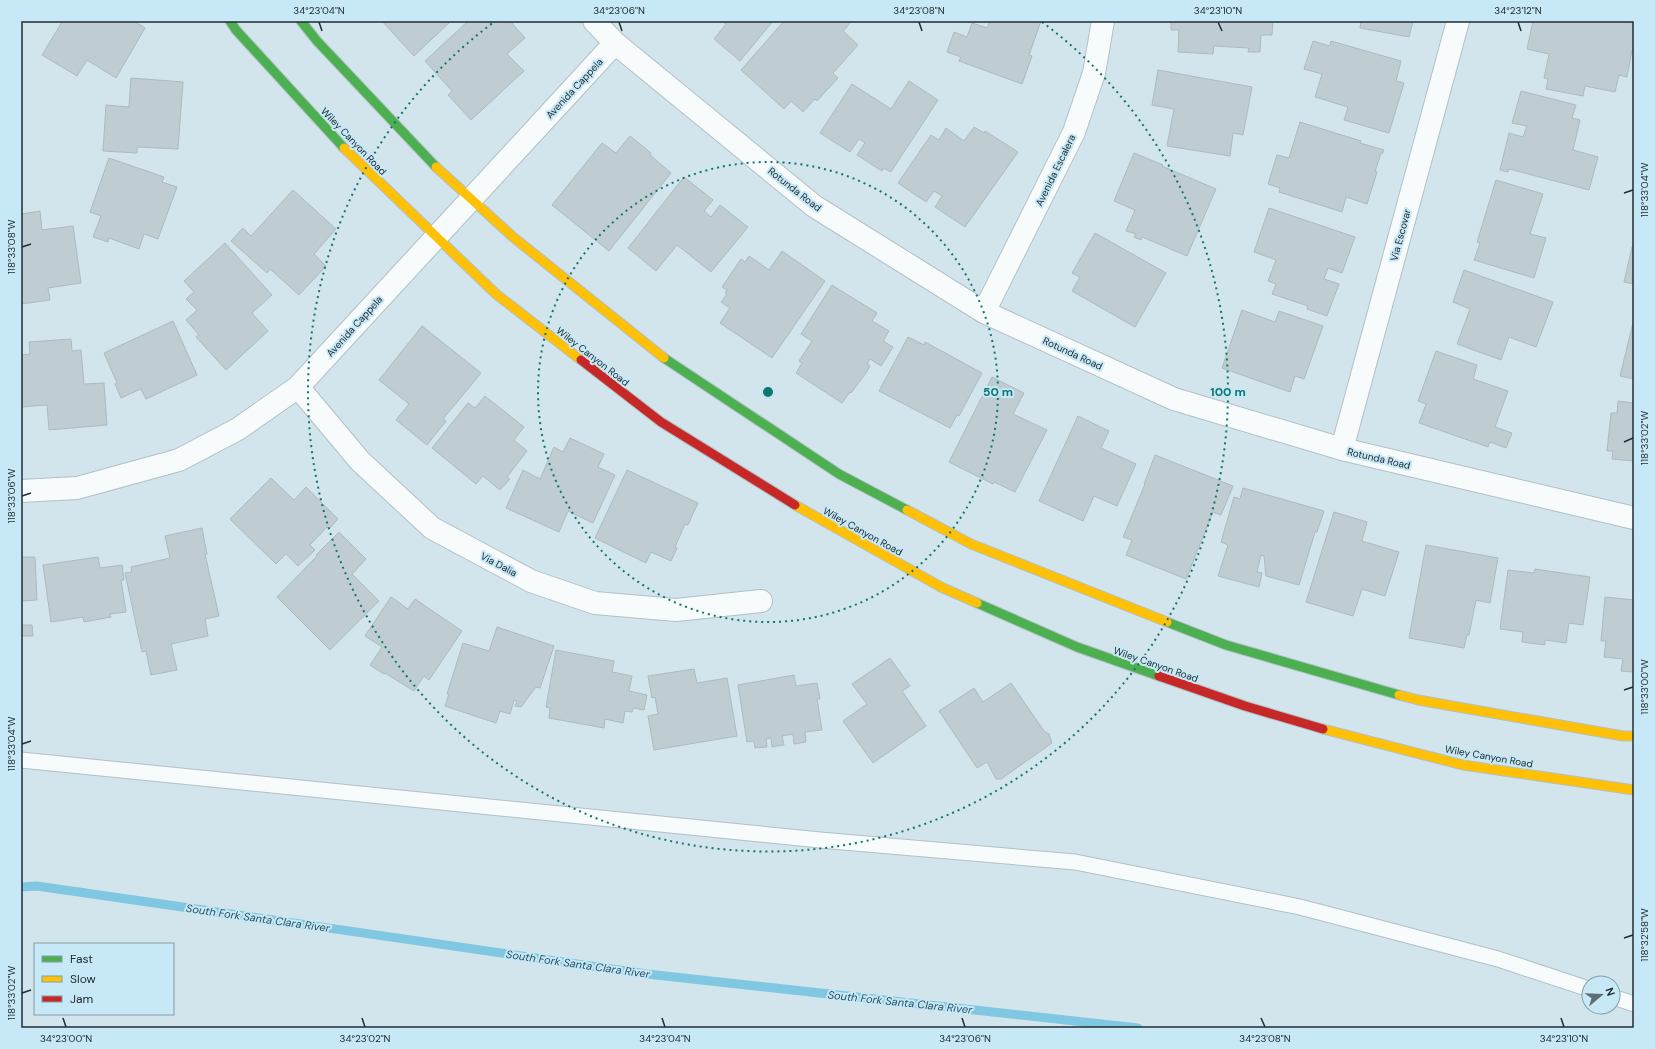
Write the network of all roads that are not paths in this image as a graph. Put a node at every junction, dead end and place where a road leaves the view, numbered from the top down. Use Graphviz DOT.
graph roads {
  1 [pos="230,21"];
  2 [pos="301,21"];
  3 [pos="594,21"];
  4 [pos="1103,21"];
  5 [pos="1458,21"];
  6 [pos="615,43"];
  7 [pos="471,199"];
  8 [pos="436,237"];
  9 [pos="984,312"];
  10 [pos="298,387"];
  11 [pos="1342,449"];
  12 [pos="21,491"];
  13 [pos="1634,518"];
  14 [pos="761,601"];
  15 [pos="1634,736"];
  16 [pos="21,760"];
  17 [pos="1634,790"];
  18 [pos="1581,986"];
  19 [pos="1621,1000"];
  20 [pos="1634,1004"];
  1 -- 8 [label="main road, Wiley Canyon Road"];
  2 -- 7 [label="main road"];
  3 -- 6 [label="street, Rotunda Road"];
  4 -- 9 [label="street, Avenida Escalera"];
  5 -- 11 [label="street, Via Escovar"];
  6 -- 7 [label="street, Avenida Cappela"];
  6 -- 9 [label="street, Rotunda Road"];
  7 -- 8 [label="street, Avenida Cappela"];
  7 -- 15 [label="main road"];
  8 -- 10 [label="street, Avenida Cappela"];
  8 -- 17 [label="main road, Wiley Canyon Road"];
  9 -- 11 [label="street, Rotunda Road"];
  10 -- 12 [label="street, Avenida Cappela"];
  10 -- 14 [label="street, Via Dalia"];
  11 -- 13 [label="street, Rotunda Road"];
  16 -- 18 [label="lane"];
  19 -- 20 [label="lane"];
}
